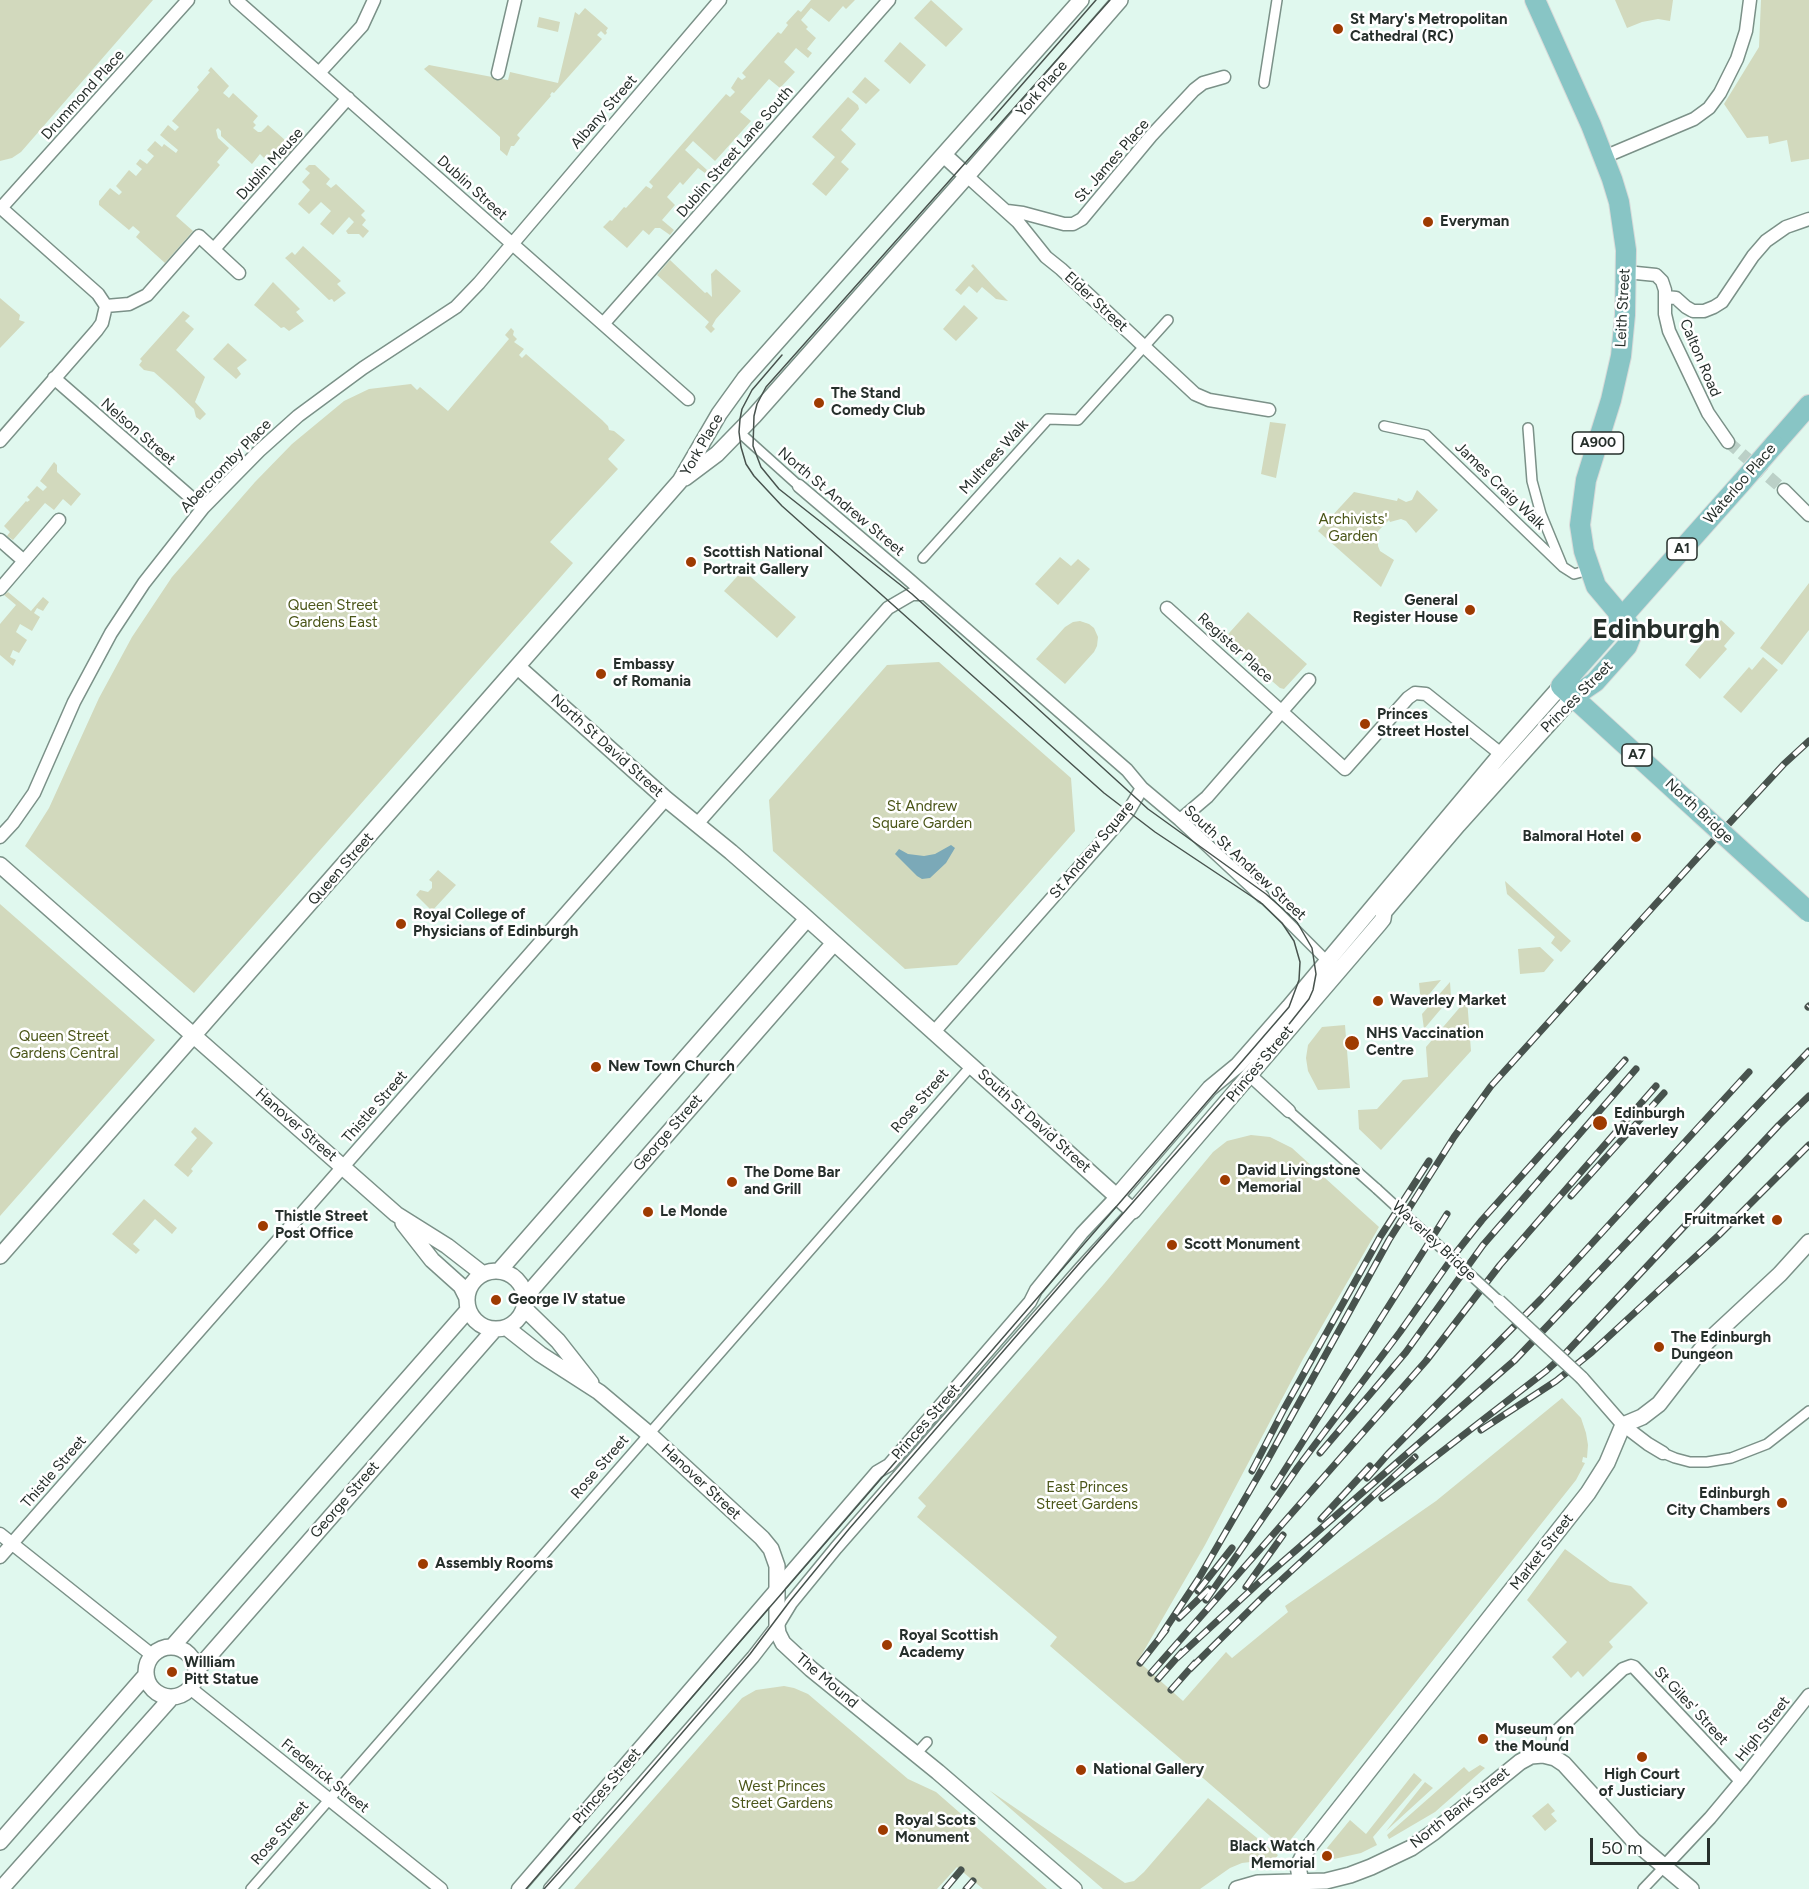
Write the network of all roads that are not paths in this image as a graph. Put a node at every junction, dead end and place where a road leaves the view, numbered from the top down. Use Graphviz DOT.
graph roads {
  1 [pos="188,0"];
  2 [pos="236,0"];
  3 [pos="374,0"];
  4 [pos="515,0"];
  5 [pos="720,0"];
  6 [pos="889,0"];
  7 [pos="1081,0"];
  8 [pos="1120,0"];
  9 [pos="1276,0"];
  10 [pos="1535,0"];
  11 [pos="1750,0"];
  12 [pos="319,73"];
  13 [pos="498,73"];
  14 [pos="1224,77"];
  15 [pos="1264,83"];
  16 [pos="348,98"];
  17 [pos="944,155"];
  18 [pos="1604,157"];
  19 [pos="967,176"];
  20 [pos="1,207"];
  21 [pos="1007,211"];
  22 [pos="1809,219"];
  23 [pos="512,244"];
  24 [pos="214,249"];
  25 [pos="1626,272"];
  26 [pos="239,273"];
  27 [pos="1666,297"];
  28 [pos="106,306"];
  29 [pos="1168,320"];
  30 [pos="603,324"];
  31 [pos="1145,347"];
  32 [pos="54,378"];
  33 [pos="688,399"];
  34 [pos="1809,405"];
  35 [pos="1269,410"];
  36 [pos="1384,426"];
  37 [pos="1528,428"];
  38 [pos="739,432"];
  39 [pos="0,441"];
  40 [pos="1728,442"];
  41 [pos="681,481"];
  42 [pos="799,486"];
  43 [pos="1784,490"];
  44 [pos="202,508"];
  45 [pos="1809,515"];
  46 [pos="60,520"];
  47 [pos="0,540"];
  48 [pos="923,558"];
  49 [pos="24,561"];
  50 [pos="1563,567"];
  51 [pos="1590,570"];
  52 [pos="0,589"];
  53 [pos="924,594"];
  54 [pos="1603,596"];
  55 [pos="1167,608"];
  56 [pos="1623,617"];
  57 [pos="1605,637"];
  58 [pos="518,667"];
  59 [pos="1309,680"];
  60 [pos="1567,692"];
  61 [pos="1283,710"];
  62 [pos="1501,754"];
  63 [pos="1142,789"];
  64 [pos="666,799"];
  65 [pos="1180,820"];
  66 [pos="697,824"];
  67 [pos="0,837"];
  68 [pos="0,865"];
  69 [pos="1263,897"];
  70 [pos="1809,912"];
  71 [pos="807,919"];
  72 [pos="834,943"];
  73 [pos="1327,961"];
  74 [pos="934,1032"];
  75 [pos="195,1036"];
  76 [pos="972,1065"];
  77 [pos="1238,1065"];
  78 [pos="1251,1076"];
  79 [pos="1289,1111"];
  80 [pos="343,1166"];
  81 [pos="1117,1196"];
  82 [pos="1133,1211"];
  83 [pos="396,1214"];
  84 [pos="1809,1242"];
  85 [pos="0,1256"];
  86 [pos="499,1271"];
  87 [pos="483,1274"];
  88 [pos="525,1302"];
  89 [pos="1499,1302"];
  90 [pos="468,1304"];
  91 [pos="501,1329"];
  92 [pos="599,1392"];
  93 [pos="1809,1411"];
  94 [pos="1623,1425"];
  95 [pos="649,1434"];
  96 [pos="1663,1453"];
  97 [pos="0,1534"];
  98 [pos="12,1544"];
  99 [pos="0,1557"];
  100 [pos="777,1588"];
  101 [pos="777,1626"];
  102 [pos="172,1647"];
  103 [pos="152,1655"];
  104 [pos="196,1671"];
  105 [pos="146,1675"];
  106 [pos="190,1688"];
  107 [pos="1809,1695"];
  108 [pos="172,1697"];
  109 [pos="1551,1756"];
  110 [pos="1741,1781"];
  111 [pos="330,1799"];
  112 [pos="0,1842"];
  113 [pos="1664,1867"];
  114 [pos="1303,1886"];
  115 [pos="1,1889"];
  116 [pos="251,1889"];
  117 [pos="441,1889"];
  118 [pos="518,1889"];
  119 [pos="550,1889"];
  120 [pos="1074,1889"];
  121 [pos="1237,1889"];
  122 [pos="1643,1889"];
  123 [pos="1691,1889"];
  1 -- 20 [label="street, Drummond Place"];
  2 -- 12 [label="street, Dublin Street"];
  3 -- 12 [label="street"];
  4 -- 13 [label="street"];
  5 -- 23 [label="street, Albany Street"];
  6 -- 30 [label="street, Dublin Street Lane South"];
  7 -- 17 [label="street, York Place"];
  8 -- 19 [label="street, York Place"];
  9 -- 15 [label="street"];
  10 -- 18 [label="main road, Leith Street / A900"];
  11 -- 18 [label="street"];
  12 -- 16 [label="street, Dublin Street"];
  14 -- 21 [label="street, St. James Place"];
  16 -- 23 [label="street, Dublin Street"];
  16 -- 24 [label="street, Dublin Meuse"];
  17 -- 19 [label="street, Elder Street"];
  17 -- 41 [label="street, York Place"];
  18 -- 25 [label="main road, Leith Street / A900"];
  19 -- 21 [label="street, Elder Street"];
  19 -- 38 [label="street, York Place"];
  20 -- 28 [label="street"];
  21 -- 31 [label="street, Elder Street"];
  22 -- 27 [label="street"];
  23 -- 30 [label="street, Dublin Street"];
  23 -- 44 [label="street, Abercromby Place"];
  24 -- 26 [label="street"];
  24 -- 28 [label="street"];
  25 -- 27 [label="street, Calton Road"];
  25 -- 51 [label="main road, Leith Street / A900"];
  27 -- 40 [label="street, Calton Road"];
  28 -- 32 [label="street"];
  29 -- 31 [label="street, Multrees Walk"];
  30 -- 33 [label="street, Dublin Street"];
  31 -- 35 [label="street, Elder Street"];
  31 -- 48 [label="street, Multrees Walk"];
  32 -- 39 [label="street"];
  32 -- 44 [label="street, Nelson Street"];
  34 -- 56 [label="main road, Waterloo Place / A1, bridge"];
  36 -- 50 [label="street, James Craig Walk"];
  37 -- 50 [label="street"];
  38 -- 41 [label="street, York Place"];
  38 -- 42 [label="street, North St Andrew Street"];
  41 -- 58 [label="street, Queen Street"];
  42 -- 53 [label="street, North St Andrew Street"];
  43 -- 45 [label="street"];
  44 -- 67 [label="street, Abercromby Place"];
  46 -- 49 [label="street"];
  47 -- 49 [label="street"];
  49 -- 52 [label="street"];
  50 -- 51 [label="street"];
  51 -- 54 [label="main road, Leith Street / A900"];
  53 -- 63 [label="street, St Andrew Square"];
  53 -- 66 [label="street"];
  54 -- 56 [label="main road, Leith Street / A900"];
  54 -- 57 [label="main road, A900"];
  55 -- 61 [label="street, Register Place"];
  56 -- 57 [label="main road, Princes Street"];
  56 -- 60 [label="main road, Princes Street"];
  57 -- 60 [label="main road, Princes Street"];
  58 -- 64 [label="street, North St David Street"];
  58 -- 75 [label="street, Queen Street"];
  59 -- 61 [label="street"];
  60 -- 62 [label="street, Princes Street"];
  60 -- 70 [label="main road, North Bridge / A7, bridge"];
  60 -- 78 [label="street, Princes Street"];
  61 -- 62 [label="street, Register Place"];
  61 -- 65 [label="street"];
  62 -- 73 [label="street, Princes Street"];
  63 -- 65 [label="street, South St Andrew Street"];
  63 -- 74 [label="street, St Andrew Square"];
  64 -- 66 [label="street, North St David Street"];
  64 -- 80 [label="street, Thistle Street"];
  65 -- 69 [label="street, South St Andrew Street"];
  66 -- 71 [label="street"];
  68 -- 75 [label="street"];
  69 -- 73 [label="street, South St Andrew Street"];
  71 -- 72 [label="street"];
  71 -- 86 [label="street"];
  72 -- 74 [label="street"];
  72 -- 88 [label="street, George Street"];
  73 -- 77 [label="street, Princes Street"];
  74 -- 76 [label="street, South St David Street"];
  75 -- 80 [label="street, Hanover Street"];
  75 -- 85 [label="street, Queen Street"];
  76 -- 81 [label="street, South St David Street"];
  76 -- 95 [label="street, Rose Street"];
  77 -- 78 [label="street, Waverley Bridge"];
  77 -- 81 [label="street, Princes Street"];
  78 -- 79 [label="street, Waverley Bridge"];
  78 -- 82 [label="street, Princes Street"];
  79 -- 89 [label="street, Waverley Bridge, bridge"];
  80 -- 83 [label="street, Hanover Street"];
  80 -- 98 [label="street, Thistle Street"];
  81 -- 82 [label="street, South St David Street"];
  81 -- 100 [label="street, Princes Street"];
  82 -- 101 [label="street, Princes Street"];
  83 -- 87 [label="street, Hanover Street"];
  83 -- 90 [label="street, Hanover Street"];
  84 -- 94 [label="street"];
  86 -- 87 [label="street"];
  86 -- 88 [label="street"];
  87 -- 90 [label="street"];
  88 -- 91 [label="street, George Street"];
  88 -- 92 [label="street, Hanover Street"];
  89 -- 94 [label="street, Waverley Bridge, bridge"];
  90 -- 91 [label="street"];
  90 -- 102 [label="street"];
  91 -- 92 [label="street, Hanover Street"];
  91 -- 104 [label="street, George Street"];
  92 -- 95 [label="street, Hanover Street"];
  93 -- 96 [label="street"];
  94 -- 96 [label="street, Waverley Bridge"];
  94 -- 114 [label="street, Market Street"];
  95 -- 100 [label="street, Hanover Street"];
  95 -- 111 [label="street, Rose Street"];
  97 -- 98 [label="street"];
  98 -- 99 [label="street, Thistle Street"];
  98 -- 103 [label="street"];
  100 -- 101 [label="street"];
  100 -- 118 [label="street, Princes Street"];
  101 -- 119 [label="street, Princes Street"];
  101 -- 120 [label="street, The Mound"];
  102 -- 103 [label="street"];
  102 -- 104 [label="street"];
  103 -- 105 [label="street"];
  104 -- 106 [label="street, George Street"];
  105 -- 108 [label="street"];
  105 -- 112 [label="street"];
  106 -- 108 [label="street"];
  106 -- 111 [label="street, Frederick Street"];
  107 -- 110 [label="street, High Street"];
  108 -- 115 [label="street"];
  109 -- 110 [label="street, St Giles' Street"];
  109 -- 113 [label="street"];
  109 -- 114 [label="street, North Bank Street"];
  110 -- 113 [label="street, High Street"];
  111 -- 116 [label="street, Rose Street"];
  111 -- 117 [label="street, Frederick Street"];
  113 -- 122 [label="street"];
  113 -- 123 [label="street"];
  114 -- 121 [label="street"];
}
